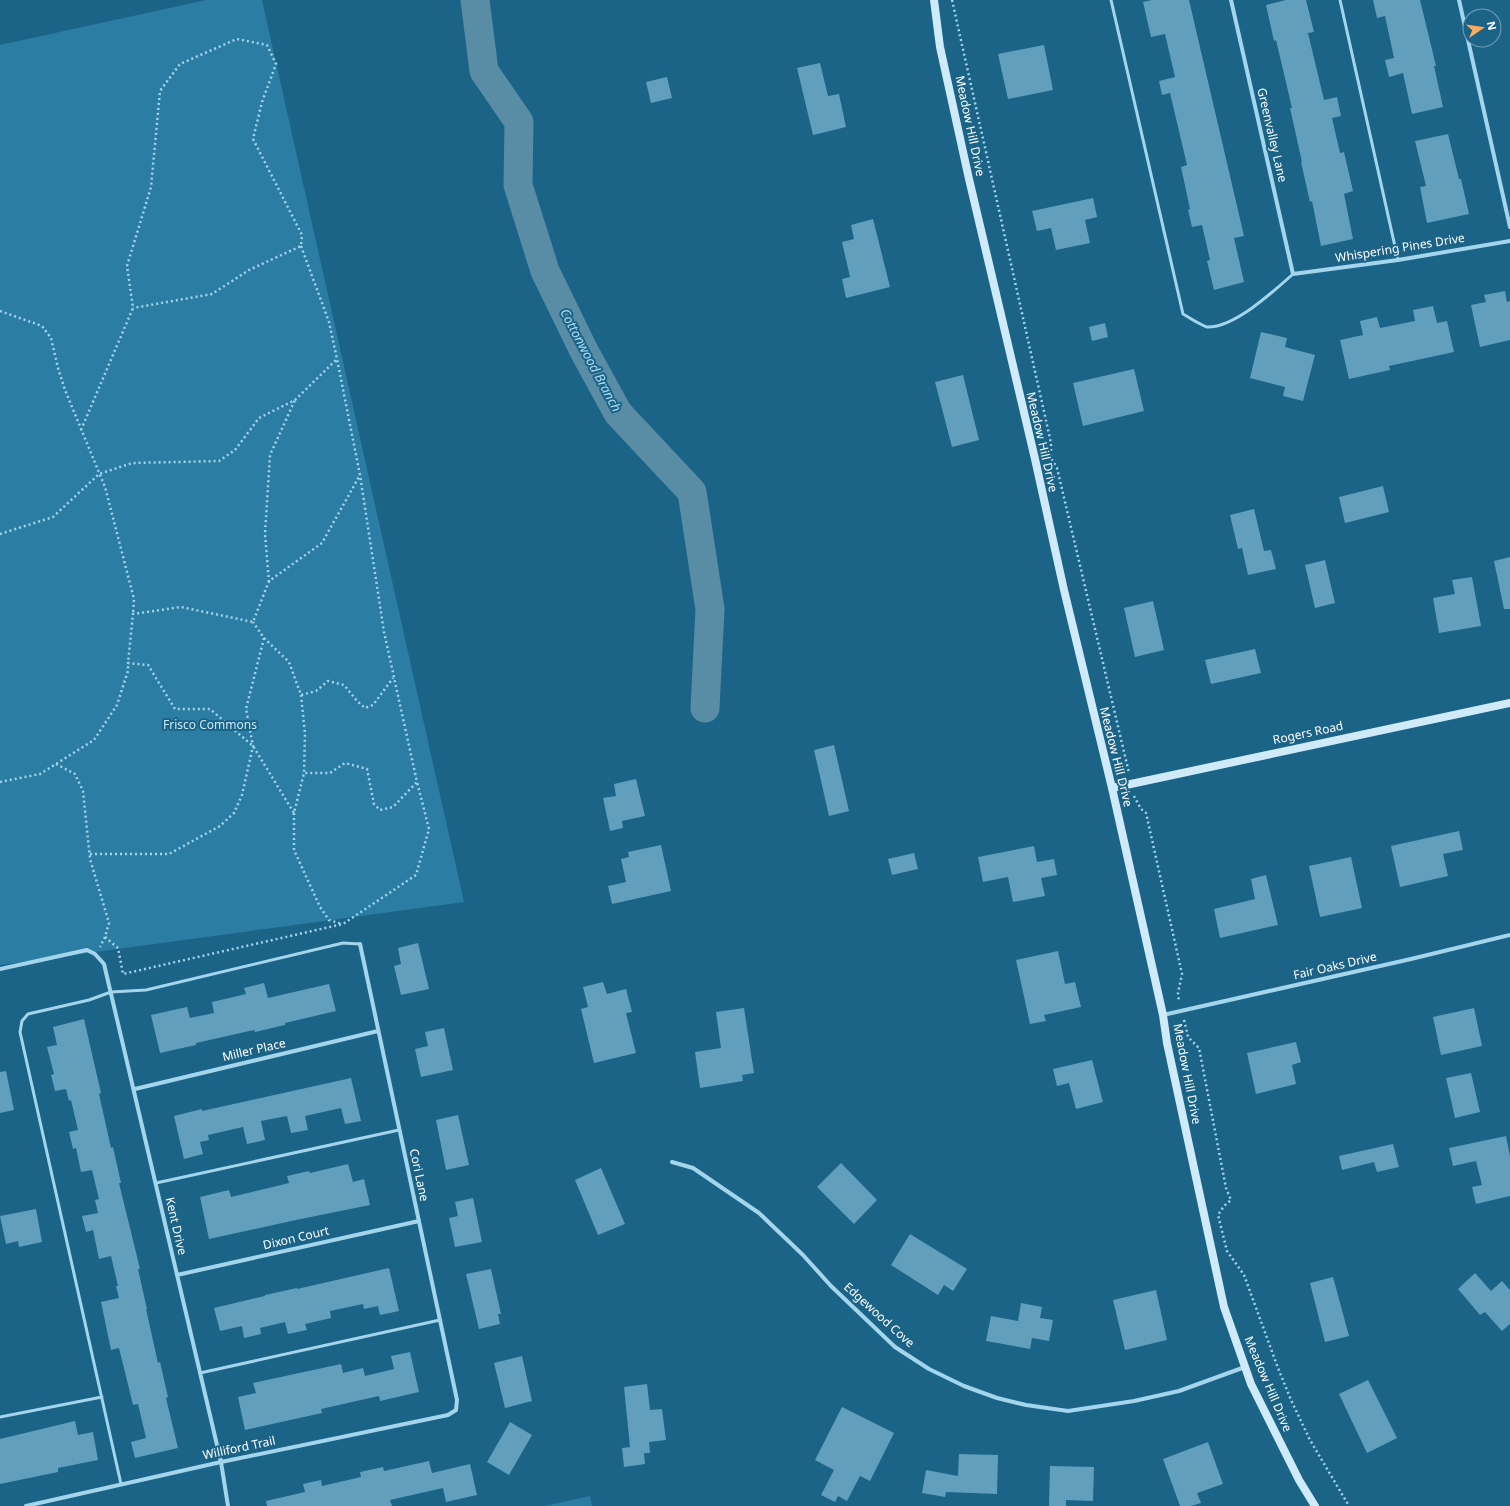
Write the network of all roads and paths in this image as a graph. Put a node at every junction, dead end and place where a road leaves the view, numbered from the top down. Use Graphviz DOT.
graph roads {
  1 [pos="934,0"];
  2 [pos="952,0"];
  3 [pos="1111,0"];
  4 [pos="1231,0"];
  5 [pos="1340,0"];
  6 [pos="1459,0"];
  7 [pos="1510,227"];
  8 [pos="1510,241"];
  9 [pos="301,246"];
  10 [pos="1398,260"];
  11 [pos="1293,274"];
  12 [pos="133,308"];
  13 [pos="0,311"];
  14 [pos="337,359"];
  15 [pos="295,400"];
  16 [pos="81,430"];
  17 [pos="99,474"];
  18 [pos="360,475"];
  19 [pos="0,534"];
  20 [pos="269,581"];
  21 [pos="133,614"];
  22 [pos="253,622"];
  23 [pos="264,638"];
  24 [pos="128,663"];
  25 [pos="394,678"];
  26 [pos="301,695"];
  27 [pos="1510,703"];
  28 [pos="253,746"];
  29 [pos="56,764"];
  30 [pos="1129,771"];
  31 [pos="304,773"];
  32 [pos="0,782"];
  33 [pos="417,782"];
  34 [pos="1112,788"];
  35 [pos="1135,799"];
  36 [pos="294,813"];
  37 [pos="90,854"];
  38 [pos="343,924"];
  39 [pos="1510,935"];
  40 [pos="105,937"];
  41 [pos="360,944"];
  42 [pos="95,954"];
  43 [pos="0,970"];
  44 [pos="111,992"];
  45 [pos="1180,1002"];
  46 [pos="1163,1014"];
  47 [pos="1185,1024"];
  48 [pos="378,1031"];
  49 [pos="134,1089"];
  50 [pos="399,1130"];
  51 [pos="672,1162"];
  52 [pos="156,1183"];
  53 [pos="419,1221"];
  54 [pos="177,1275"];
  55 [pos="440,1320"];
  56 [pos="1244,1367"];
  57 [pos="200,1373"];
  58 [pos="102,1396"];
  59 [pos="456,1410"];
  60 [pos="0,1417"];
  61 [pos="221,1462"];
  62 [pos="121,1484"];
  63 [pos="26,1506"];
  64 [pos="228,1506"];
  65 [pos="1315,1506"];
  66 [pos="1349,1506"];
  1 -- 34 [label="street, Meadow Hill Drive"];
  2 -- 30 [label="path"];
  3 -- 11 [label="lane"];
  4 -- 11 [label="street, Greenvalley Lane"];
  5 -- 10 [label="lane"];
  6 -- 7 [label="street"];
  8 -- 10 [label="street, Whispering Pines Drive"];
  9 -- 12 [label="path"];
  9 -- 12 [label="path"];
  9 -- 14 [label="path"];
  10 -- 11 [label="street, Whispering Pines Drive"];
  12 -- 16 [label="path"];
  13 -- 16 [label="path"];
  14 -- 15 [label="path"];
  14 -- 18 [label="path"];
  15 -- 17 [label="path"];
  15 -- 20 [label="path"];
  16 -- 17 [label="path"];
  17 -- 19 [label="path"];
  17 -- 21 [label="path"];
  18 -- 20 [label="path"];
  18 -- 25 [label="path"];
  20 -- 22 [label="path"];
  21 -- 22 [label="path"];
  21 -- 24 [label="path"];
  22 -- 23 [label="path"];
  23 -- 26 [label="path"];
  23 -- 28 [label="path"];
  24 -- 28 [label="path"];
  24 -- 29 [label="path"];
  25 -- 26 [label="path"];
  25 -- 33 [label="path"];
  26 -- 31 [label="path"];
  27 -- 34 [label="street, Rogers Road"];
  28 -- 36 [label="path"];
  28 -- 37 [label="path"];
  29 -- 32 [label="path"];
  29 -- 37 [label="path"];
  31 -- 33 [label="path"];
  31 -- 36 [label="path"];
  33 -- 38 [label="path"];
  34 -- 46 [label="street, Meadow Hill Drive"];
  35 -- 45 [label="path"];
  36 -- 38 [label="path"];
  37 -- 40 [label="path"];
  38 -- 40 [label="path"];
  39 -- 46 [label="street, Fair Oaks Drive"];
  40 -- 42 [label="path"];
  41 -- 44 [label="lane"];
  41 -- 48 [label="street, Cori Lane"];
  42 -- 43 [label="street"];
  42 -- 44 [label="street, Kent Drive"];
  44 -- 49 [label="street, Kent Drive"];
  44 -- 58 [label="lane"];
  46 -- 56 [label="street, Meadow Hill Drive"];
  47 -- 66 [label="path"];
  48 -- 49 [label="street, Miller Place"];
  48 -- 50 [label="street, Cori Lane"];
  49 -- 52 [label="street, Kent Drive"];
  50 -- 52 [label="lane"];
  50 -- 53 [label="street, Cori Lane"];
  51 -- 56 [label="street, Edgewood Cove"];
  52 -- 54 [label="street, Kent Drive"];
  53 -- 54 [label="street, Dixon Court"];
  53 -- 55 [label="street, Cori Lane"];
  54 -- 57 [label="street, Kent Drive"];
  55 -- 57 [label="lane"];
  55 -- 59 [label="street, Cori Lane"];
  56 -- 65 [label="street, Meadow Hill Drive"];
  57 -- 61 [label="street, Kent Drive"];
  58 -- 60 [label="lane"];
  58 -- 62 [label="lane"];
  59 -- 61 [label="street, Williford Trail"];
  61 -- 62 [label="street, Williford Trail"];
  61 -- 64 [label="street, Kent Drive"];
  62 -- 63 [label="street, Williford Trail"];
}
